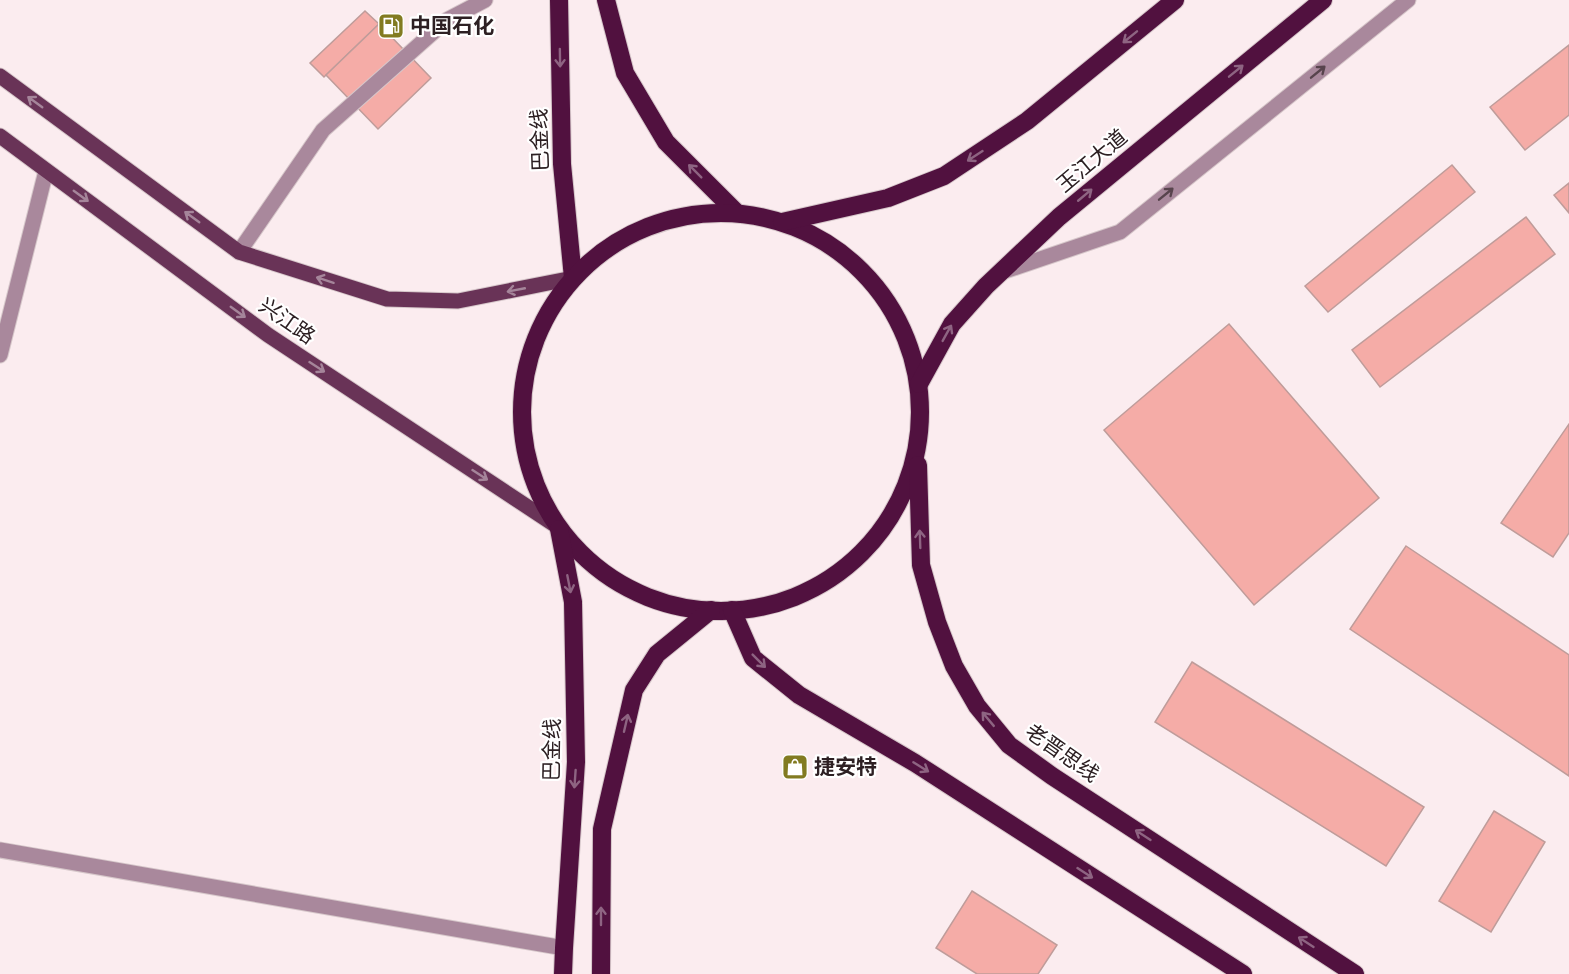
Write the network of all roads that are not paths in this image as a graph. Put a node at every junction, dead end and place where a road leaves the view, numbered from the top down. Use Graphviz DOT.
graph roads {
  1 [pos="485,0"];
  2 [pos="560,0"];
  3 [pos="606,0"];
  4 [pos="1175,0"];
  5 [pos="1323,0"];
  6 [pos="1408,0"];
  7 [pos="0,76"];
  8 [pos="0,136"];
  9 [pos="46,171"];
  10 [pos="736,213"];
  11 [pos="782,222"];
  12 [pos="238,252"];
  13 [pos="1002,272"];
  14 [pos="573,278"];
  15 [pos="0,355"];
  16 [pos="919,384"];
  17 [pos="918,448"];
  18 [pos="558,527"];
  19 [pos="711,610"];
  20 [pos="732,610"];
  21 [pos="0,850"];
  22 [pos="564,948"];
  23 [pos="563,974"];
  24 [pos="601,974"];
  25 [pos="1243,974"];
  26 [pos="1355,974"];
  1 -- 12 [label="street"];
  2 -- 14 [label="highway, 巴金线, one-way"];
  10 -- 3 [label="highway, one-way"];
  4 -- 11 [label="highway, one-way"];
  13 -- 5 [label="highway, 玉江大道, one-way"];
  13 -- 6 [label="street, one-way"];
  12 -- 7 [label="main road, 兴江路, one-way"];
  8 -- 9 [label="main road, 兴江路"];
  9 -- 15 [label="street"];
  9 -- 18 [label="main road, 兴江路, one-way"];
  10 -- 11 [label="highway"];
  10 -- 14 [label="highway"];
  11 -- 16 [label="highway"];
  14 -- 12 [label="main road, 兴江路, one-way"];
  16 -- 13 [label="highway, 玉江大道, one-way"];
  14 -- 18 [label="highway"];
  16 -- 17 [label="highway"];
  17 -- 20 [label="highway"];
  26 -- 17 [label="highway, 老晋思线, one-way"];
  18 -- 19 [label="highway"];
  18 -- 22 [label="highway, 巴金线, one-way"];
  19 -- 20 [label="highway"];
  24 -- 19 [label="highway, one-way"];
  20 -- 25 [label="highway, one-way"];
  21 -- 22 [label="street"];
  22 -- 23 [label="highway, 巴金线"];
}
